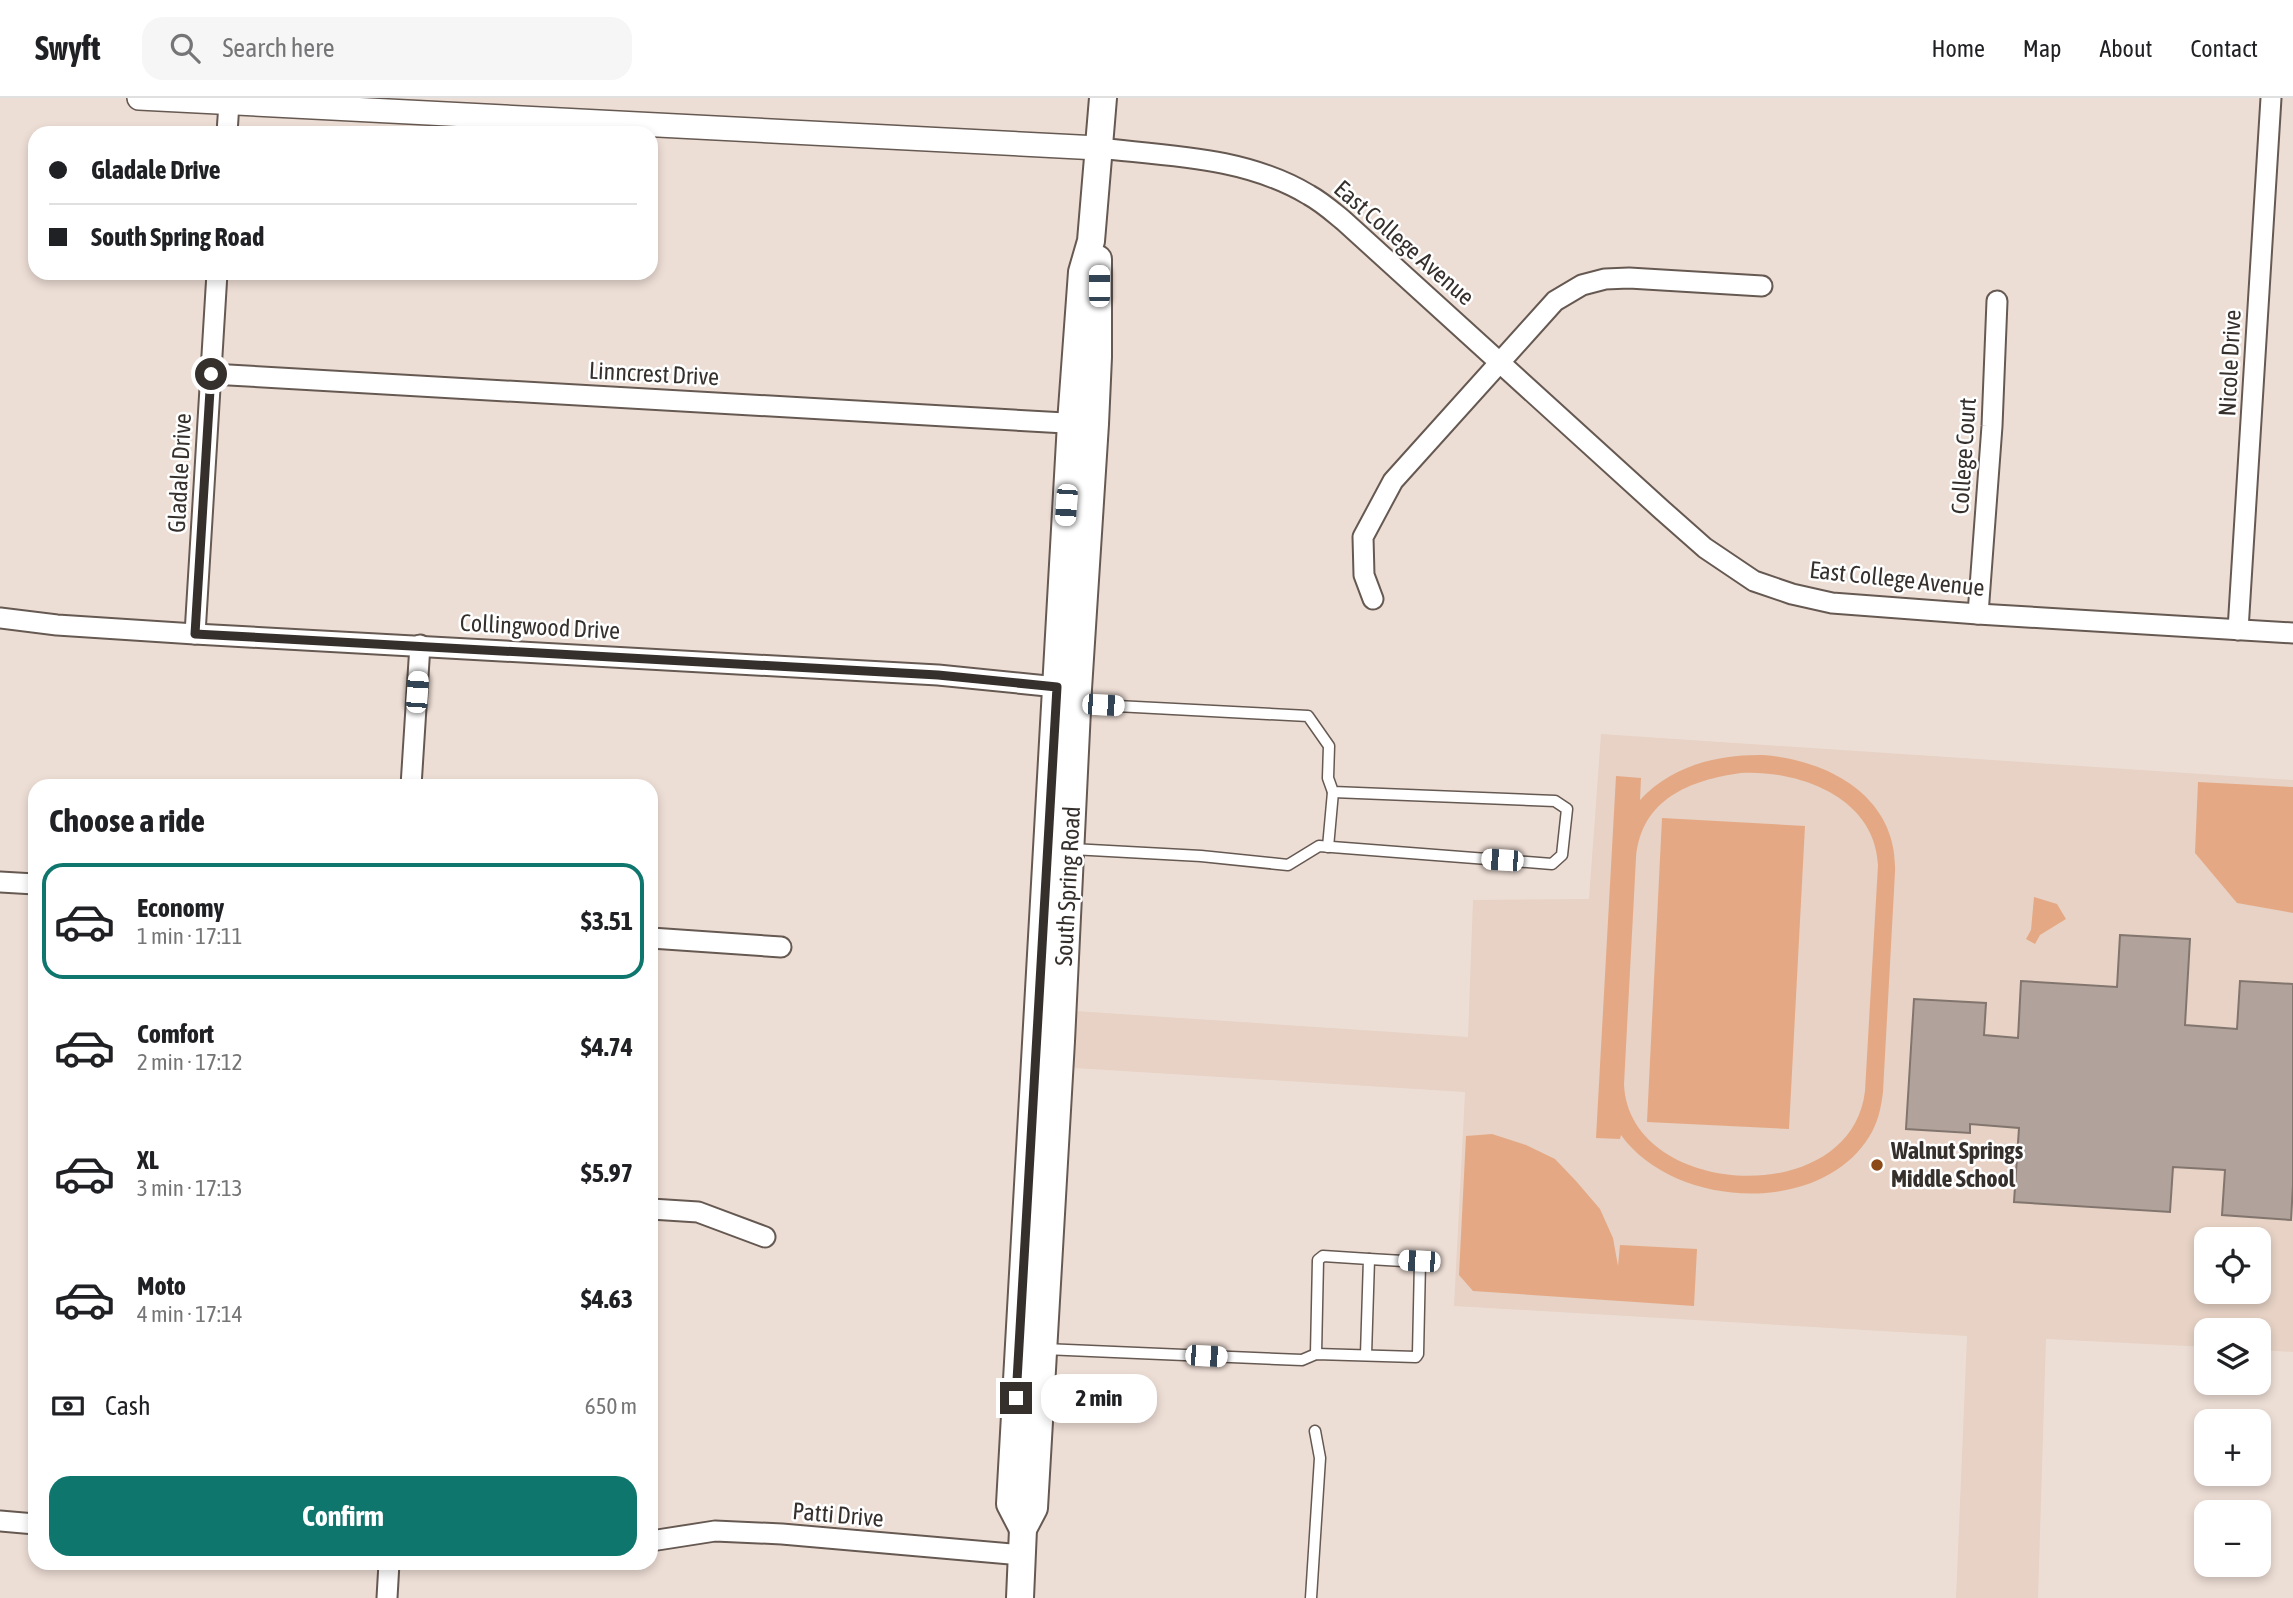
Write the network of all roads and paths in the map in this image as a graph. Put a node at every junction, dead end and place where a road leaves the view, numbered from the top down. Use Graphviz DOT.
graph roads {
  1 [pos="139,98"];
  2 [pos="1103,98"];
  3 [pos="2271,98"];
  4 [pos="229,103"];
  5 [pos="227,126"];
  6 [pos="1098,148"];
  7 [pos="217,280"];
  8 [pos="1762,286"];
  9 [pos="1997,301"];
  10 [pos="1500,362"];
  11 [pos="211,374"];
  12 [pos="1083,424"];
  13 [pos="1373,599"];
  14 [pos="1978,614"];
  15 [pos="0,618"];
  16 [pos="2238,630"];
  17 [pos="2293,633"];
  18 [pos="195,634"];
  19 [pos="420,645"];
  20 [pos="1071,693"];
  21 [pos="411,779"];
  22 [pos="1333,792"];
  23 [pos="1062,843"];
  24 [pos="1328,847"];
  25 [pos="0,882"];
  26 [pos="28,884"];
  27 [pos="658,938"];
  28 [pos="781,947"];
  29 [pos="658,1209"];
  30 [pos="765,1237"];
  31 [pos="1369,1259"];
  32 [pos="1031,1348"];
  33 [pos="1316,1354"];
  34 [pos="1366,1355"];
  35 [pos="1315,1431"];
  36 [pos="0,1521"];
  37 [pos="28,1523"];
  38 [pos="658,1540"];
  39 [pos="1022,1555"];
  40 [pos="389,1570"];
  41 [pos="387,1598"];
  42 [pos="1020,1598"];
  43 [pos="1311,1598"];
  1 -- 4 [label="street, East College Avenue"];
  2 -- 6 [label="main road, South Spring Road"];
  3 -- 16 [label="street, Nicole Drive"];
  4 -- 5 [label="street"];
  4 -- 6 [label="street, East College Avenue"];
  6 -- 10 [label="street, East College Avenue"];
  6 -- 12 [label="main road, South Spring Road"];
  7 -- 11 [label="street, Gladale Drive"];
  8 -- 10 [label="street"];
  9 -- 14 [label="street, College Court"];
  10 -- 13 [label="street"];
  10 -- 14 [label="street, East College Avenue"];
  11 -- 12 [label="street, Linncrest Drive"];
  11 -- 18 [label="street, Gladale Drive"];
  12 -- 20 [label="main road, South Spring Road"];
  14 -- 16 [label="street, East College Avenue"];
  15 -- 18 [label="street, Collingwood Drive"];
  16 -- 17 [label="street, East College Avenue"];
  18 -- 19 [label="street, Collingwood Drive"];
  19 -- 20 [label="street, Collingwood Drive"];
  19 -- 21 [label="street"];
  20 -- 22 [label="lane"];
  20 -- 23 [label="main road, South Spring Road"];
  22 -- 24 [label="lane"];
  22 -- 24 [label="lane"];
  23 -- 24 [label="lane"];
  23 -- 32 [label="main road, South Spring Road"];
  25 -- 26 [label="street"];
  27 -- 28 [label="street"];
  29 -- 30 [label="street"];
  31 -- 33 [label="lane"];
  31 -- 34 [label="lane"];
  31 -- 34 [label="lane"];
  32 -- 33 [label="lane"];
  32 -- 39 [label="main road, South Spring Road"];
  33 -- 34 [label="lane"];
  35 -- 43 [label="lane"];
  36 -- 37 [label="street"];
  38 -- 39 [label="street, Patti Drive"];
  39 -- 42 [label="main road, South Spring Road"];
  40 -- 41 [label="street"];
}
